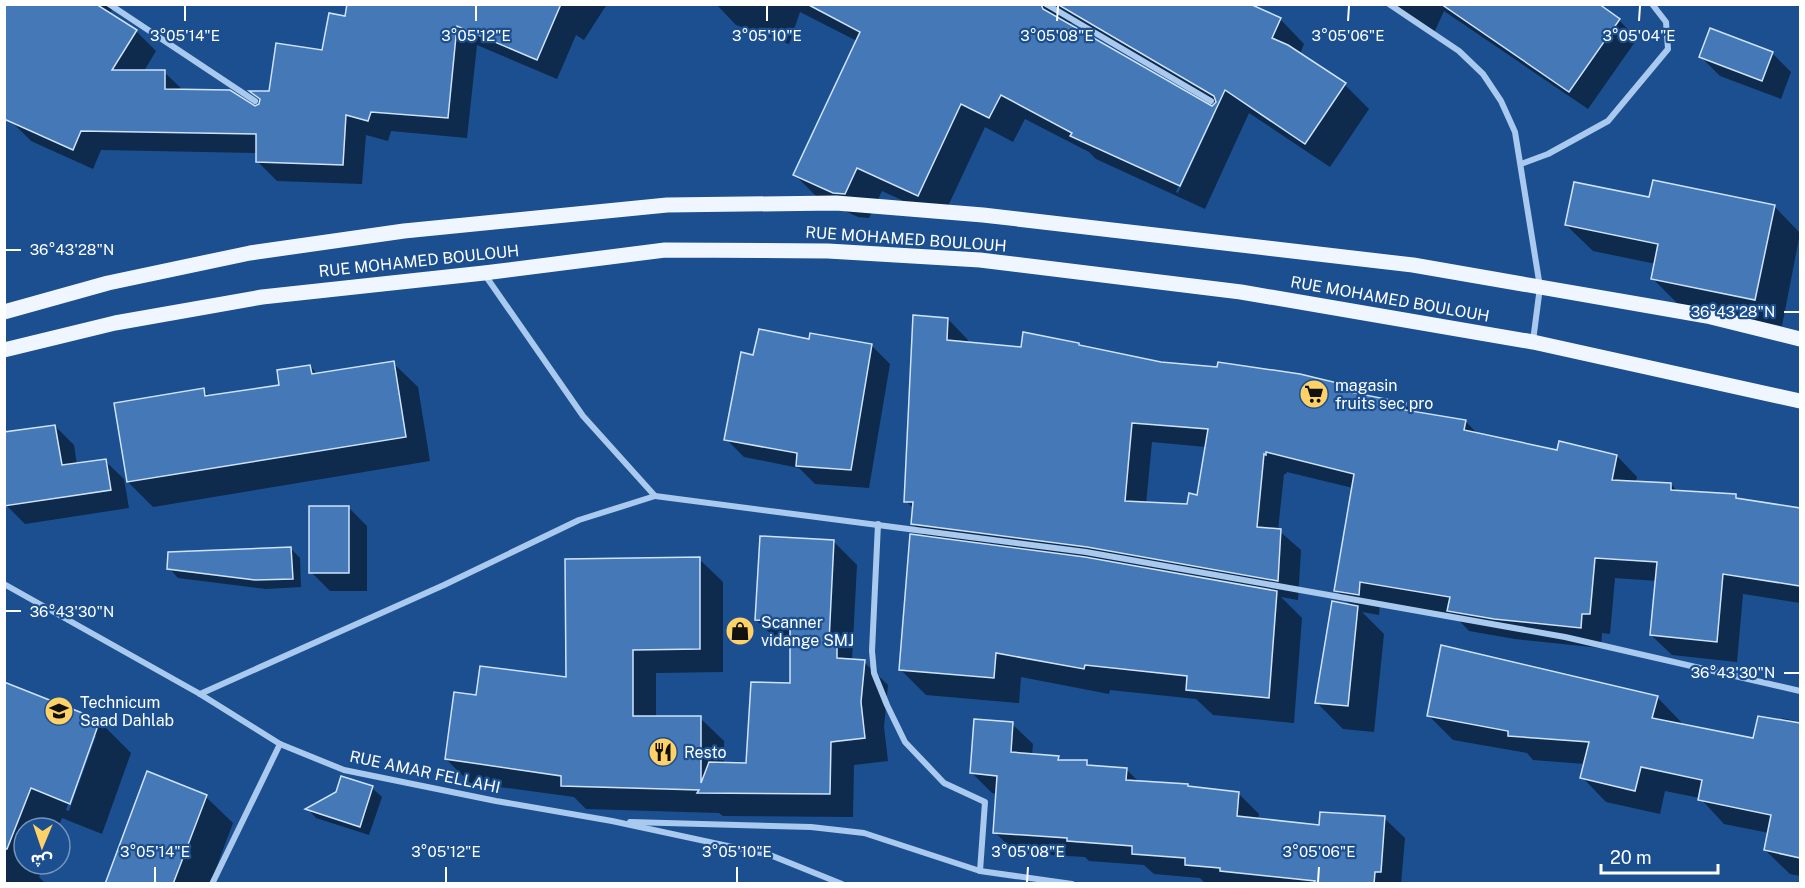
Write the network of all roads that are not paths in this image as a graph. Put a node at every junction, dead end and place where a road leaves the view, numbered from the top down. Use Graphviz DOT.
graph roads {
  1 [pos="109,4"];
  2 [pos="1046,4"];
  3 [pos="1389,4"];
  4 [pos="1652,4"];
  5 [pos="255,101"];
  6 [pos="1211,101"];
  7 [pos="1521,164"];
  8 [pos="484,273"];
  9 [pos="1540,287"];
  10 [pos="4,312"];
  11 [pos="1800,339"];
  12 [pos="1533,342"];
  13 [pos="4,350"];
  14 [pos="1800,401"];
  15 [pos="655,496"];
  16 [pos="878,524"];
  17 [pos="4,584"];
  18 [pos="1800,691"];
  19 [pos="200,694"];
  20 [pos="280,744"];
  21 [pos="612,821"];
  22 [pos="980,871"];
  23 [pos="212,884"];
  24 [pos="842,884"];
  25 [pos="1071,884"];
  1 -- 5 [label="street"];
  2 -- 6 [label="street"];
  3 -- 7 [label="street"];
  4 -- 7 [label="street"];
  7 -- 9 [label="street"];
  8 -- 12 [label="main road, RUE MOHAMED BOULOUH"];
  8 -- 13 [label="main road, RUE MOHAMED BOULOUH"];
  8 -- 15 [label="street"];
  9 -- 10 [label="main road"];
  9 -- 11 [label="main road"];
  9 -- 12 [label="street"];
  12 -- 14 [label="main road, RUE MOHAMED BOULOUH"];
  15 -- 16 [label="street"];
  15 -- 19 [label="street"];
  16 -- 18 [label="street"];
  16 -- 22 [label="street"];
  17 -- 19 [label="street, RUE AMAR FELLAHI"];
  19 -- 20 [label="street, RUE AMAR FELLAHI"];
  20 -- 21 [label="street, RUE AMAR FELLAHI"];
  20 -- 23 [label="street"];
  21 -- 22 [label="street"];
  21 -- 24 [label="street, RUE AMAR FELLAHI"];
  22 -- 25 [label="street"];
}
